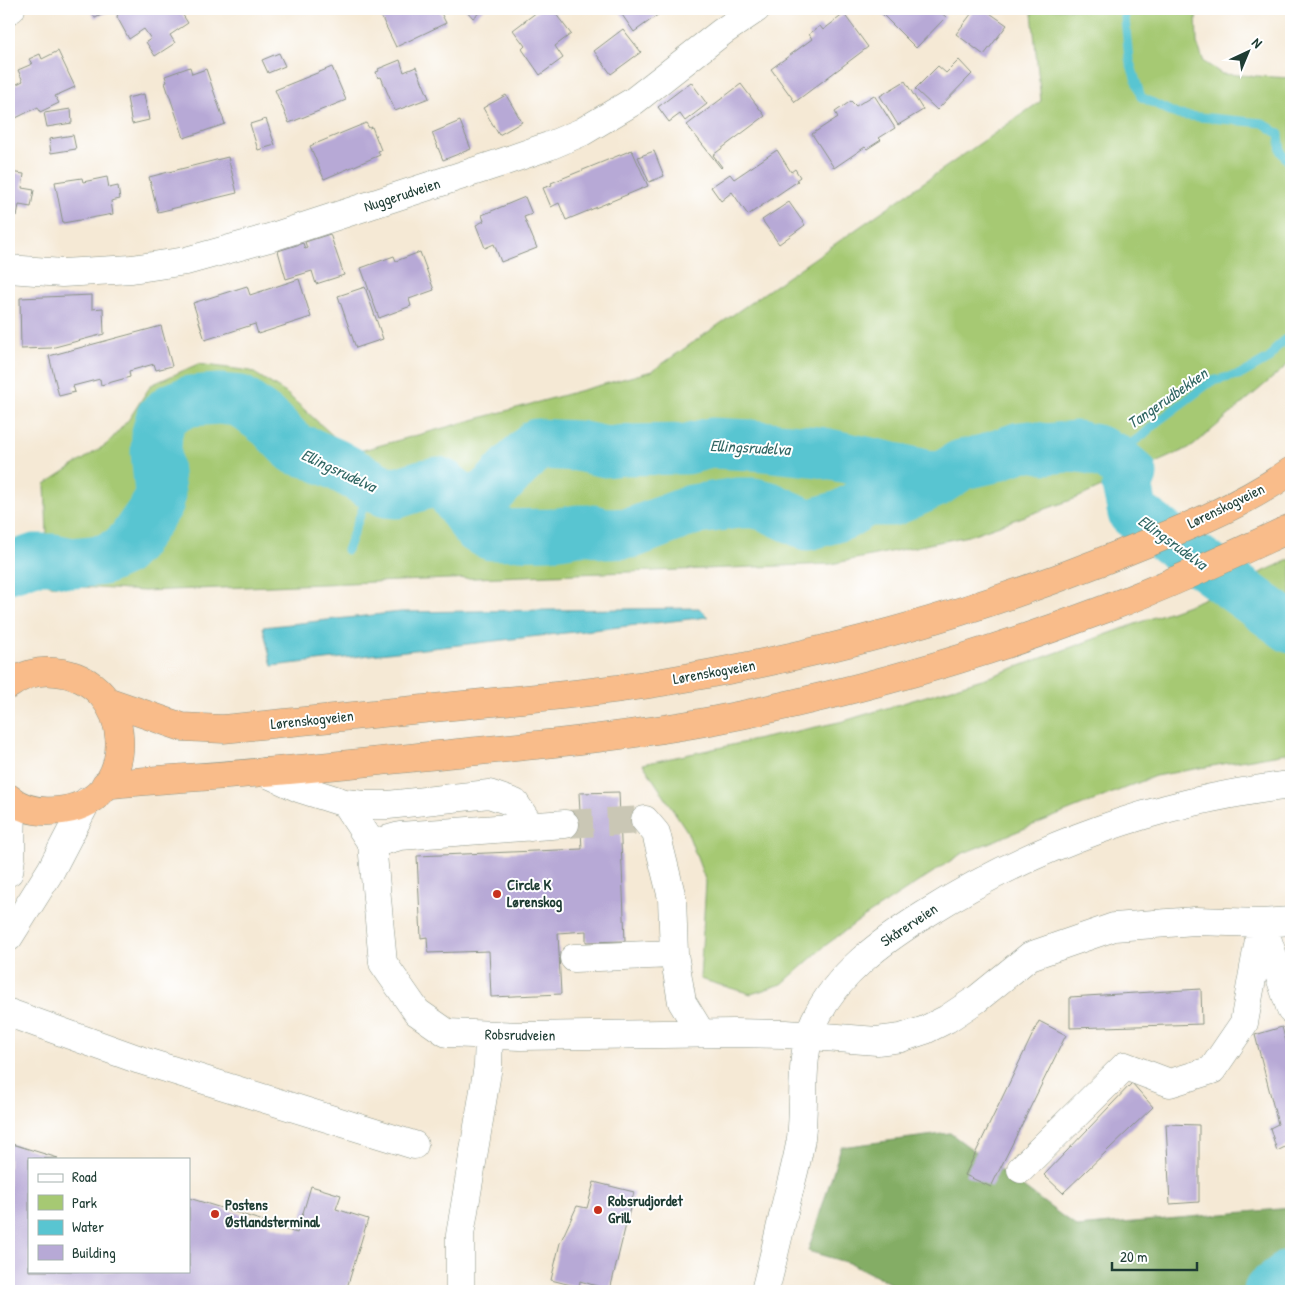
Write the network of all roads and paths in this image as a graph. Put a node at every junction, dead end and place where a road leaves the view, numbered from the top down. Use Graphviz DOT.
graph roads {
  1 [pos="756,9"];
  2 [pos="9,269"];
  3 [pos="1291,471"];
  4 [pos="1291,528"];
  5 [pos="9,685"];
  6 [pos="107,701"];
  7 [pos="264,772"];
  8 [pos="1291,785"];
  9 [pos="96,793"];
  10 [pos="10,800"];
  11 [pos="345,803"];
  12 [pos="644,820"];
  13 [pos="565,824"];
  14 [pos="531,827"];
  15 [pos="372,844"];
  16 [pos="9,872"];
  17 [pos="1291,922"];
  18 [pos="1262,923"];
  19 [pos="9,937"];
  20 [pos="674,954"];
  21 [pos="574,958"];
  22 [pos="1291,1010"];
  23 [pos="9,1013"];
  24 [pos="701,1033"];
  25 [pos="489,1035"];
  26 [pos="809,1036"];
  27 [pos="414,1145"];
  28 [pos="1021,1169"];
  29 [pos="460,1291"];
  30 [pos="765,1291"];
  1 -- 2 [label="street, Nuggerudveien"];
  3 -- 6 [label="highway, Lørenskogveien"];
  4 -- 7 [label="highway"];
  5 -- 6 [label="highway"];
  6 -- 9 [label="highway"];
  7 -- 9 [label="highway"];
  7 -- 11 [label="street"];
  8 -- 26 [label="street, Skårerveien"];
  9 -- 10 [label="highway"];
  9 -- 19 [label="street"];
  10 -- 16 [label="street"];
  11 -- 14 [label="street"];
  11 -- 15 [label="street"];
  12 -- 20 [label="street"];
  13 -- 14 [label="street"];
  14 -- 15 [label="street"];
  15 -- 25 [label="street, Robsrudveien"];
  17 -- 18 [label="street, Robsrudveien"];
  18 -- 22 [label="street"];
  18 -- 26 [label="street, Robsrudveien"];
  18 -- 28 [label="street"];
  20 -- 21 [label="street"];
  20 -- 24 [label="street"];
  23 -- 27 [label="street"];
  24 -- 25 [label="street, Robsrudveien"];
  24 -- 26 [label="street, Robsrudveien"];
  25 -- 29 [label="street"];
  26 -- 30 [label="street, Skårerveien"];
}
